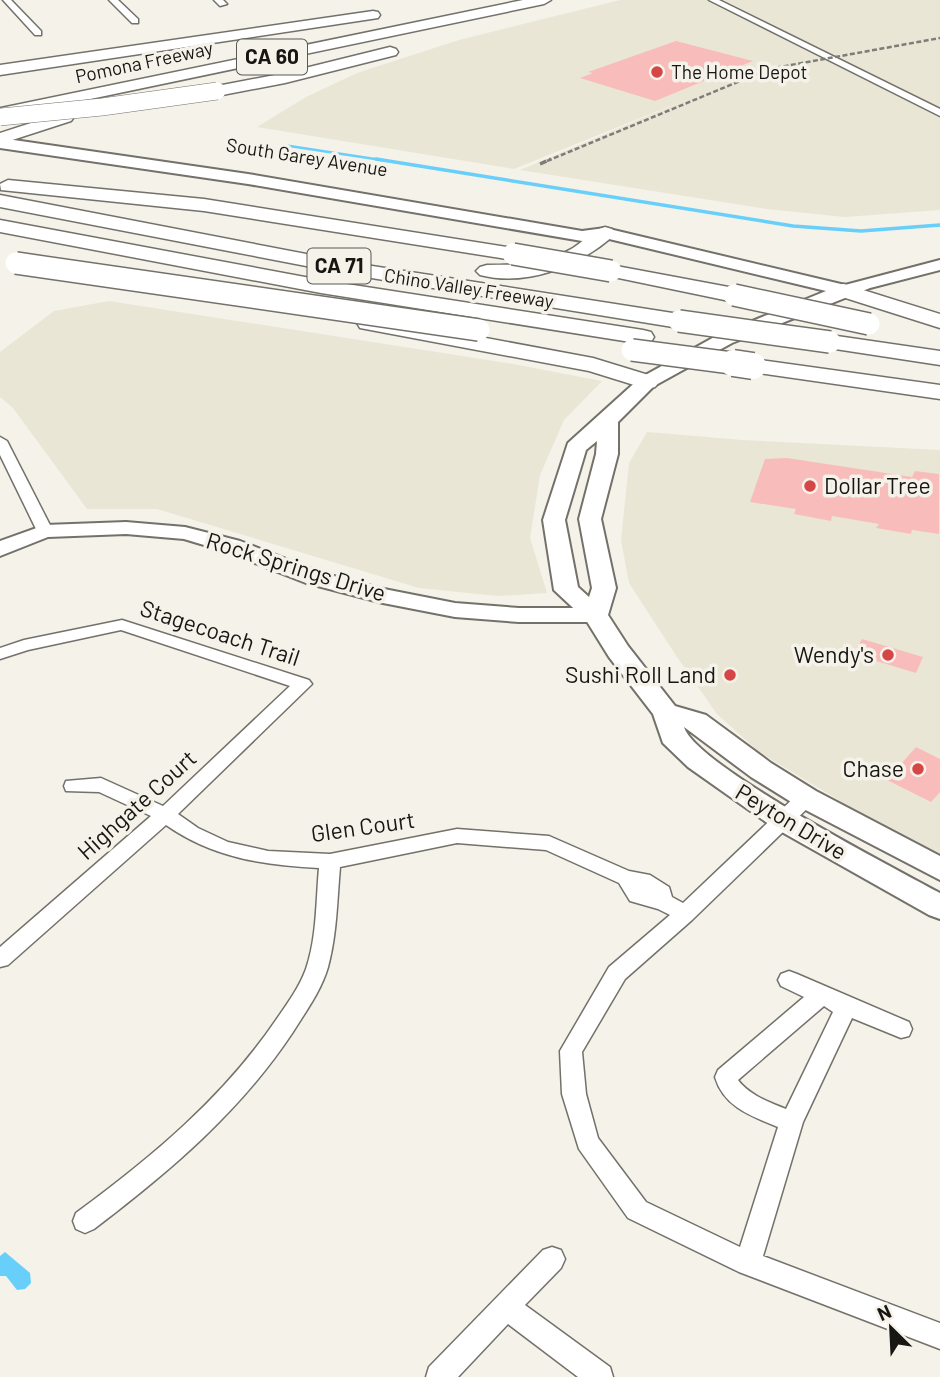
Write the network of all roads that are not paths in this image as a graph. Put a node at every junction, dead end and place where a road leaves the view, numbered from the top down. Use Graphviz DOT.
graph roads {
  1 [pos="7,0"];
  2 [pos="113,0"];
  3 [pos="488,0"];
  4 [pos="505,0"];
  5 [pos="523,0"];
  6 [pos="712,0"];
  7 [pos="730,0"];
  8 [pos="551,1"];
  9 [pos="393,11"];
  10 [pos="135,21"];
  11 [pos="38,33"];
  12 [pos="271,38"];
  13 [pos="257,60"];
  14 [pos="0,63"];
  15 [pos="0,70"];
  16 [pos="0,83"];
  17 [pos="940,103"];
  18 [pos="0,109"];
  19 [pos="940,113"];
  20 [pos="3,138"];
  21 [pos="85,155"];
  22 [pos="150,156"];
  23 [pos="0,185"];
  24 [pos="0,201"];
  25 [pos="0,226"];
  26 [pos="605,233"];
  27 [pos="187,237"];
  28 [pos="0,241"];
  29 [pos="8,262"];
  30 [pos="940,265"];
  31 [pos="893,276"];
  32 [pos="844,290"];
  33 [pos="908,311"];
  34 [pos="940,321"];
  35 [pos="940,340"];
  36 [pos="940,358"];
  37 [pos="764,362"];
  38 [pos="940,381"];
  39 [pos="647,382"];
  40 [pos="940,392"];
  41 [pos="608,421"];
  42 [pos="1,443"];
  43 [pos="45,531"];
  44 [pos="0,549"];
  45 [pos="596,615"];
  46 [pos="0,654"];
  47 [pos="303,684"];
  48 [pos="666,712"];
  49 [pos="73,786"];
  50 [pos="806,798"];
  51 [pos="164,815"];
  52 [pos="783,820"];
  53 [pos="330,861"];
  54 [pos="940,869"];
  55 [pos="940,907"];
  56 [pos="685,914"];
  57 [pos="0,959"];
  58 [pos="789,980"];
  59 [pos="834,1000"];
  60 [pos="901,1029"];
  61 [pos="791,1122"];
  62 [pos="85,1221"];
  63 [pos="552,1259"];
  64 [pos="748,1263"];
  65 [pos="506,1307"];
  66 [pos="940,1336"];
  67 [pos="443,1376"];
  68 [pos="600,1377"];
  1 -- 11 [label="street"];
  2 -- 10 [label="street"];
  3 -- 12 [label="highway, Pomona Freeway / CA 60"];
  4 -- 18 [label="highway"];
  5 -- 18 [label="highway"];
  6 -- 19 [label="street"];
  7 -- 17 [label="street"];
  8 -- 13 [label="highway, Pomona Freeway / CA 60"];
  8 -- 18 [label="highway, bridge"];
  9 -- 12 [label="highway"];
  12 -- 14 [label="highway"];
  12 -- 15 [label="highway"];
  12 -- 16 [label="highway"];
  12 -- 18 [label="highway, Pomona Freeway / CA 60"];
  13 -- 18 [label="highway, Pomona Freeway / CA 60"];
  13 -- 20 [label="highway"];
  20 -- 21 [label="main road, South Garey Avenue"];
  20 -- 22 [label="main road, South Garey Avenue"];
  21 -- 22 [label="main road"];
  21 -- 26 [label="main road, South Garey Avenue"];
  22 -- 26 [label="main road, South Garey Avenue"];
  23 -- 35 [label="highway, bridge"];
  24 -- 27 [label="highway, Chino Valley Freeway / CA 71"];
  25 -- 37 [label="highway, Chino Valley Freeway / CA 71"];
  26 -- 27 [label="highway"];
  26 -- 32 [label="main road, South Garey Avenue"];
  27 -- 36 [label="highway, Chino Valley Freeway / CA 71, bridge"];
  28 -- 39 [label="highway"];
  29 -- 37 [label="highway, bridge"];
  30 -- 31 [label="main road, Peyton Drive"];
  31 -- 32 [label="main road, Peyton Drive"];
  31 -- 33 [label="highway"];
  32 -- 33 [label="highway"];
  32 -- 39 [label="main road, Peyton Drive"];
  33 -- 34 [label="highway"];
  37 -- 38 [label="highway, Chino Valley Freeway / CA 71"];
  37 -- 40 [label="highway"];
  39 -- 41 [label="main road, Peyton Drive"];
  41 -- 45 [label="main road"];
  41 -- 45 [label="main road, Peyton Drive"];
  42 -- 43 [label="street"];
  43 -- 44 [label="street, Rock Springs Drive"];
  43 -- 45 [label="street, Rock Springs Drive"];
  45 -- 48 [label="main road, Peyton Drive"];
  46 -- 47 [label="street, Stagecoach Trail"];
  47 -- 51 [label="street, Highgate Court"];
  48 -- 50 [label="main road, Peyton Drive"];
  48 -- 52 [label="main road, Peyton Drive"];
  49 -- 51 [label="street, Glen Court"];
  50 -- 52 [label="street"];
  50 -- 54 [label="main road, Peyton Drive"];
  51 -- 53 [label="street, Glen Court"];
  51 -- 57 [label="street, Highgate Court"];
  52 -- 55 [label="main road, Peyton Drive"];
  52 -- 56 [label="street"];
  53 -- 56 [label="street, Glen Court"];
  53 -- 62 [label="street"];
  56 -- 64 [label="street"];
  58 -- 59 [label="street"];
  59 -- 60 [label="street"];
  59 -- 61 [label="street"];
  59 -- 61 [label="street"];
  61 -- 64 [label="street"];
  63 -- 65 [label="street"];
  64 -- 66 [label="street"];
  65 -- 67 [label="street"];
  65 -- 68 [label="street"];
}
